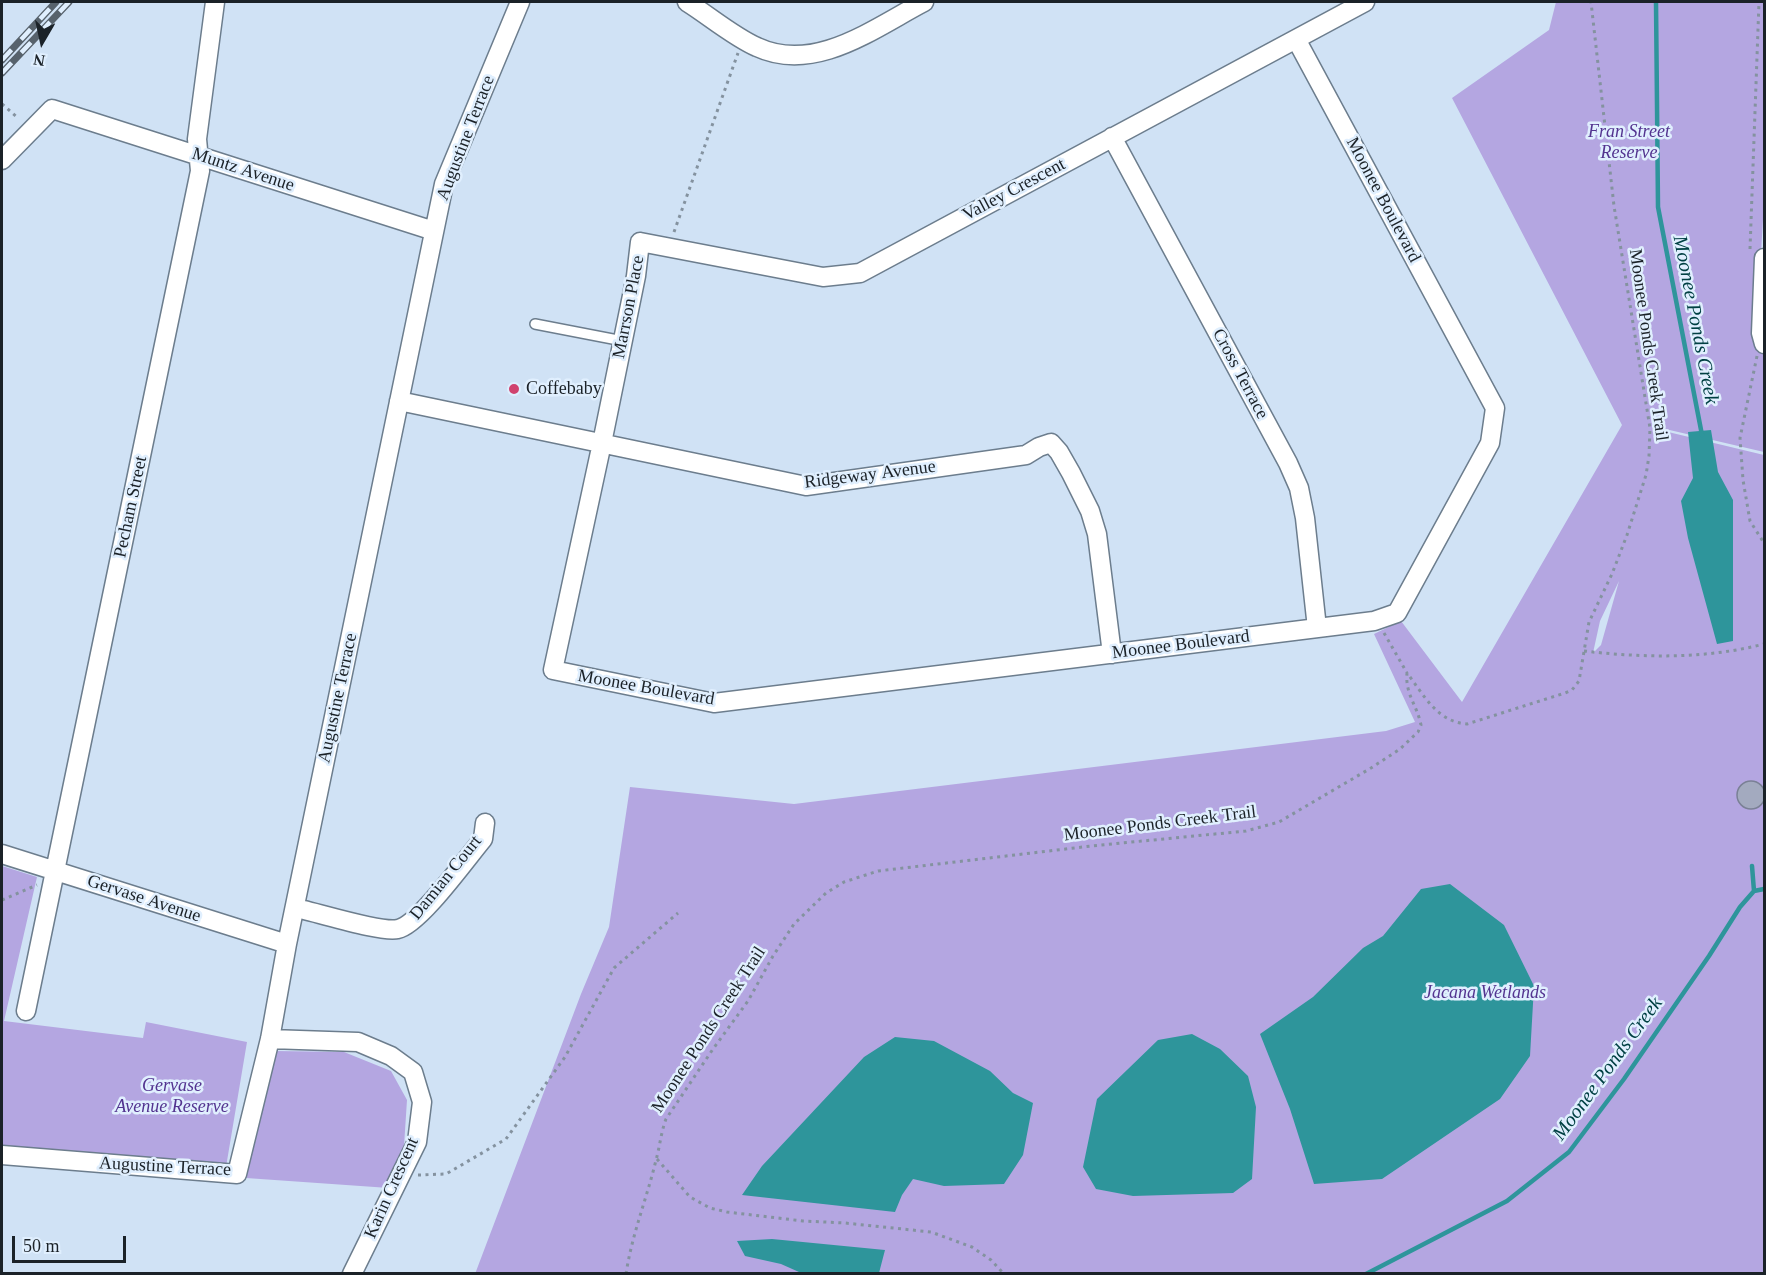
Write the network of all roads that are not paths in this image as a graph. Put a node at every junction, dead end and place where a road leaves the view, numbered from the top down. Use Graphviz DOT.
graph roads {
  1 [pos="215,2"];
  2 [pos="687,2"];
  3 [pos="924,2"];
  4 [pos="1365,2"];
  5 [pos="514,3"];
  6 [pos="1296,39"];
  7 [pos="1112,137"];
  8 [pos="199,155"];
  9 [pos="2,160"];
  10 [pos="434,231"];
  11 [pos="640,242"];
  12 [pos="1757,256"];
  13 [pos="535,324"];
  14 [pos="623,341"];
  15 [pos="1762,346"];
  16 [pos="399,401"];
  17 [pos="602,443"];
  18 [pos="1317,628"];
  19 [pos="1112,654"];
  20 [pos="485,823"];
  21 [pos="2,854"];
  22 [pos="56,872"];
  23 [pos="295,908"];
  24 [pos="287,944"];
  25 [pos="26,1011"];
  26 [pos="270,1039"];
  27 [pos="2,1155"];
  28 [pos="352,1274"];
  1 -- 8 [label="street, Pecham Street"];
  2 -- 3 [label="street"];
  4 -- 6 [label="street, Valley Crescent"];
  5 -- 10 [label="street, Augustine Terrace"];
  6 -- 7 [label="street, Valley Crescent"];
  6 -- 18 [label="street, Moonee Boulevard"];
  7 -- 11 [label="street, Valley Crescent"];
  7 -- 18 [label="street, Cross Terrace"];
  8 -- 9 [label="street, Muntz Avenue"];
  8 -- 10 [label="street, Muntz Avenue"];
  8 -- 22 [label="street, Pecham Street"];
  10 -- 16 [label="street, Augustine Terrace"];
  11 -- 14 [label="street, Marrson Place"];
  12 -- 15 [label="street"];
  13 -- 14 [label="lane"];
  14 -- 17 [label="street, Marrson Place"];
  16 -- 17 [label="street, Ridgeway Avenue"];
  16 -- 23 [label="street, Augustine Terrace"];
  17 -- 19 [label="street, Ridgeway Avenue"];
  17 -- 19 [label="street, Moonee Boulevard"];
  18 -- 19 [label="street, Moonee Boulevard"];
  20 -- 23 [label="street, Damian Court"];
  21 -- 22 [label="street, Gervase Avenue"];
  22 -- 24 [label="street, Gervase Avenue"];
  22 -- 25 [label="street, Pecham Street"];
  23 -- 24 [label="street, Augustine Terrace"];
  24 -- 26 [label="street, Augustine Terrace"];
  26 -- 27 [label="street, Augustine Terrace"];
  26 -- 28 [label="street, Karin Crescent"];
}
